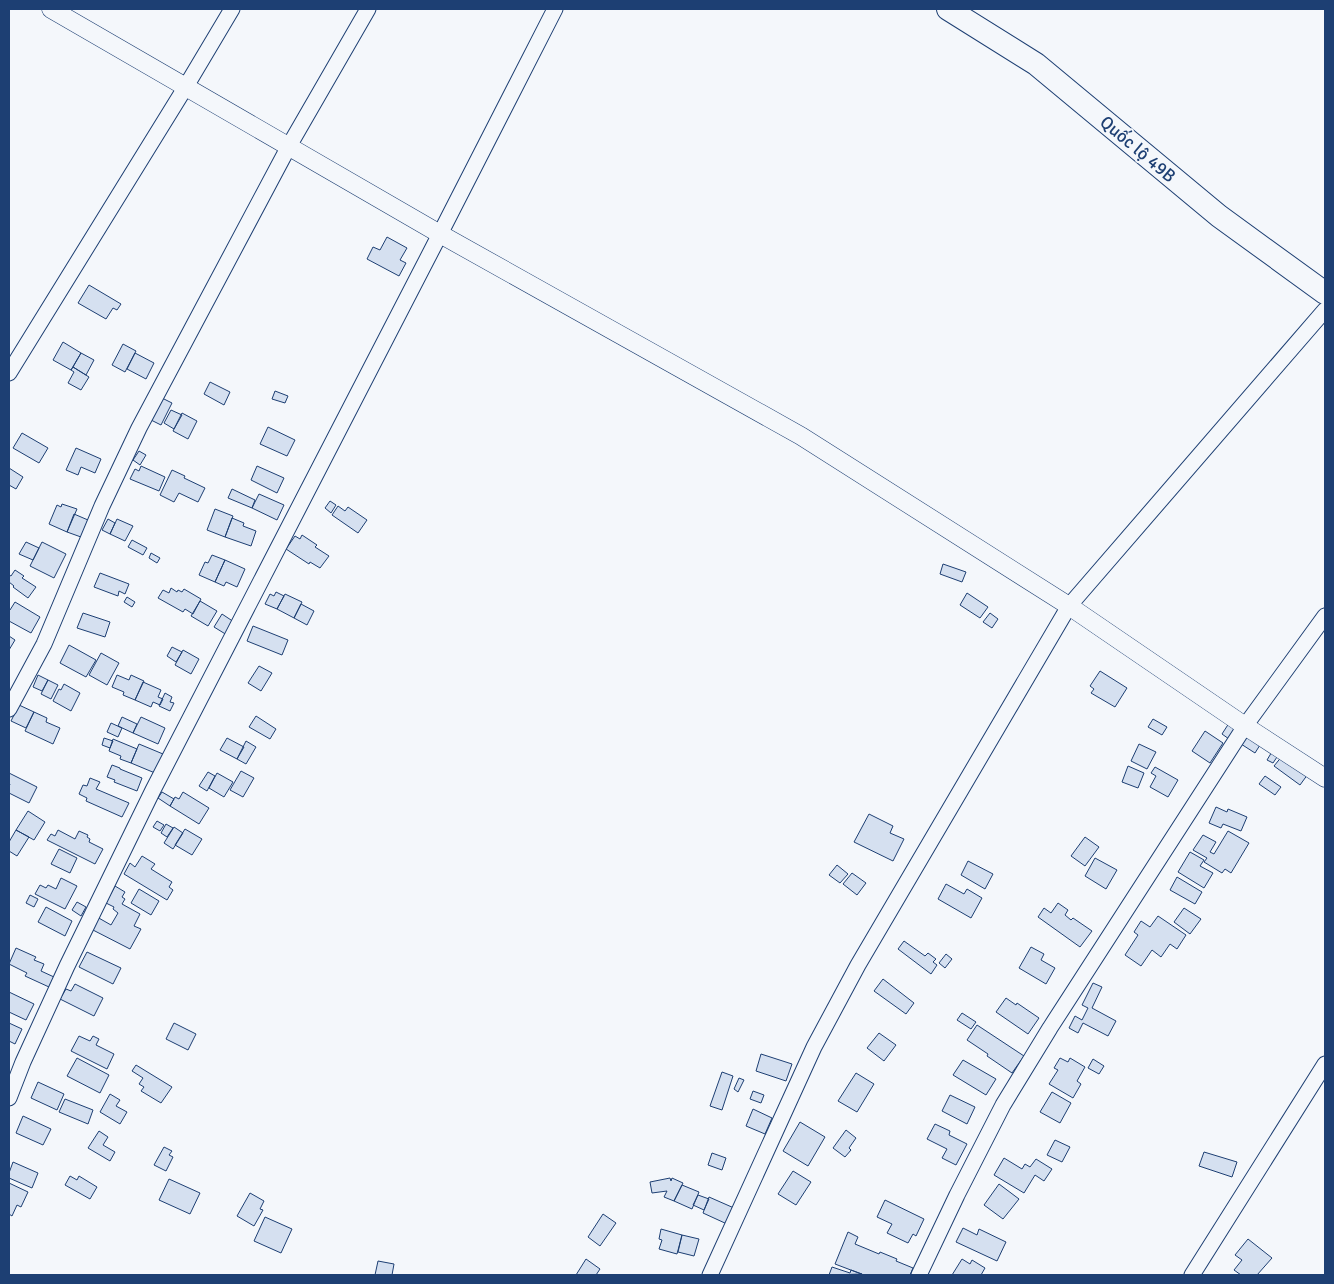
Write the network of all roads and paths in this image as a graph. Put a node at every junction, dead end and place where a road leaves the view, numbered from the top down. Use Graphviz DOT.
graph roads {
  1 [pos="51,9"];
  2 [pos="232,9"];
  3 [pos="368,9"];
  4 [pos="555,9"];
  5 [pos="948,9"];
  6 [pos="186,88"];
  7 [pos="289,146"];
  8 [pos="440,234"];
  9 [pos="1325,293"];
  10 [pos="1325,310"];
  11 [pos="9,373"];
  12 [pos="1069,606"];
  13 [pos="1325,616"];
  14 [pos="9,709"];
  15 [pos="1245,726"];
  16 [pos="1325,778"];
  17 [pos="1325,1064"];
  18 [pos="9,1098"];
  19 [pos="710,1275"];
  20 [pos="919,1275"];
  21 [pos="1192,1275"];
  1 -- 6 [label="street"];
  2 -- 6 [label="street"];
  3 -- 7 [label="street"];
  4 -- 8 [label="street"];
  5 -- 9 [label="main road, Quốc lộ 49B"];
  6 -- 7 [label="street"];
  6 -- 11 [label="street"];
  7 -- 8 [label="street"];
  7 -- 14 [label="street"];
  8 -- 12 [label="street"];
  8 -- 18 [label="street"];
  10 -- 12 [label="street"];
  12 -- 15 [label="street"];
  12 -- 19 [label="street"];
  13 -- 15 [label="street"];
  15 -- 16 [label="street"];
  15 -- 20 [label="street"];
  17 -- 21 [label="street"];
}
